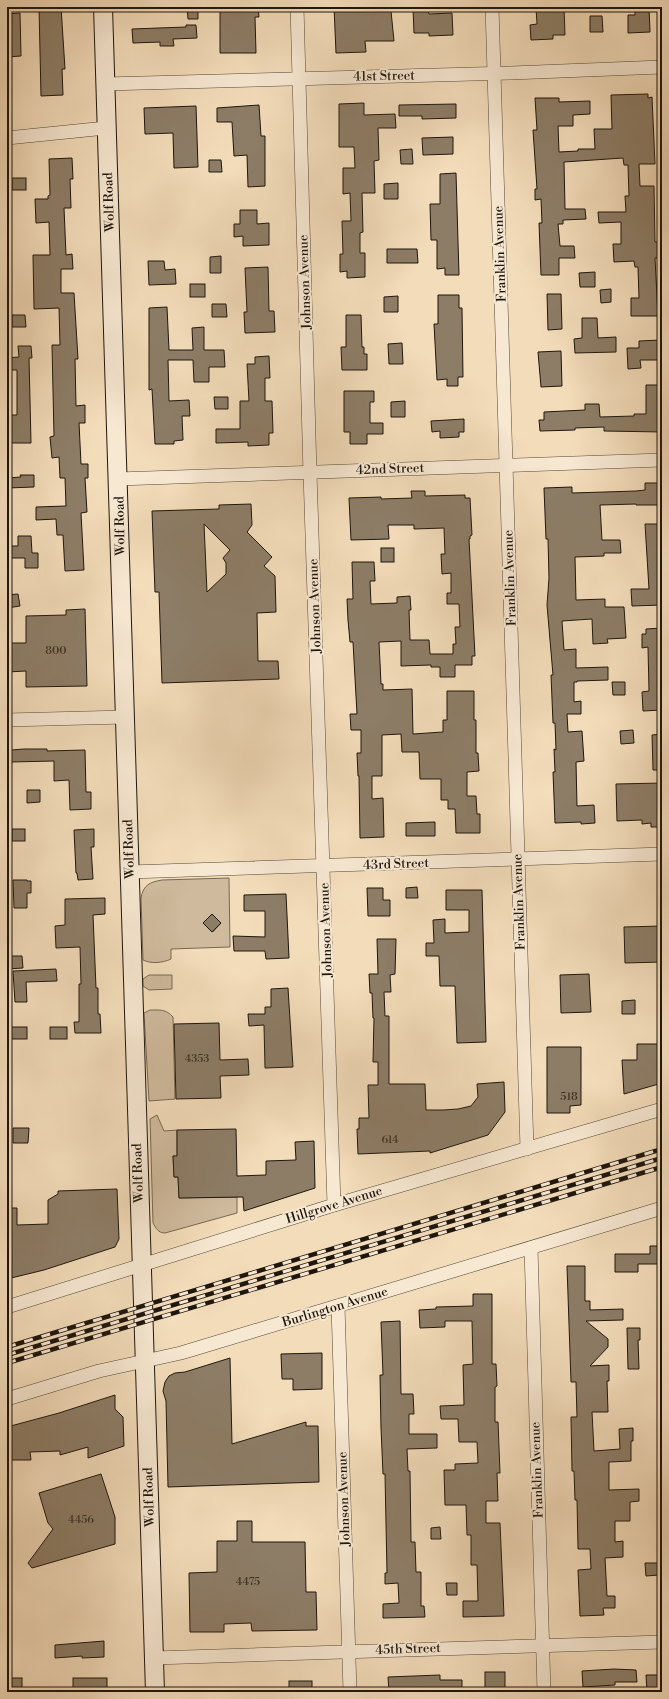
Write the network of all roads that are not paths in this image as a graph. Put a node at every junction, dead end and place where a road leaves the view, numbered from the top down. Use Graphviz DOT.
graph roads {
  1 [pos="103,7"];
  2 [pos="297,7"];
  3 [pos="492,7"];
  4 [pos="662,67"];
  5 [pos="494,73"];
  6 [pos="300,77"];
  7 [pos="105,84"];
  8 [pos="106,128"];
  9 [pos="7,138"];
  10 [pos="662,460"];
  11 [pos="507,465"];
  12 [pos="310,473"];
  13 [pos="118,479"];
  14 [pos="125,717"];
  15 [pos="7,720"];
  16 [pos="662,854"];
  17 [pos="518,859"];
  18 [pos="324,866"];
  19 [pos="130,872"];
  20 [pos="662,1110"];
  21 [pos="527,1149"];
  22 [pos="334,1205"];
  23 [pos="662,1208"];
  24 [pos="531,1248"];
  25 [pos="141,1264"];
  26 [pos="338,1306"];
  27 [pos="7,1307"];
  28 [pos="145,1361"];
  29 [pos="7,1399"];
  30 [pos="662,1642"];
  31 [pos="543,1645"];
  32 [pos="349,1651"];
  33 [pos="154,1658"];
  34 [pos="154,1692"];
  35 [pos="350,1692"];
  36 [pos="544,1692"];
  1 -- 7 [label="main road, Wolf Road"];
  2 -- 6 [label="street, Johnson Avenue"];
  3 -- 5 [label="street, Franklin Avenue"];
  4 -- 5 [label="street, 41st Street"];
  5 -- 6 [label="street, 41st Street"];
  5 -- 11 [label="street, Franklin Avenue"];
  6 -- 7 [label="street, 41st Street"];
  6 -- 12 [label="street, Johnson Avenue"];
  7 -- 8 [label="main road, Wolf Road"];
  8 -- 9 [label="street"];
  8 -- 13 [label="main road, Wolf Road"];
  10 -- 11 [label="street, 42nd Street"];
  11 -- 12 [label="street, 42nd Street"];
  11 -- 17 [label="street, Franklin Avenue"];
  12 -- 13 [label="street, 42nd Street"];
  12 -- 18 [label="street, Johnson Avenue"];
  13 -- 14 [label="main road, Wolf Road"];
  14 -- 15 [label="street"];
  14 -- 19 [label="main road, Wolf Road"];
  16 -- 17 [label="street, 43rd Street"];
  17 -- 18 [label="street, 43rd Street"];
  17 -- 21 [label="street, Franklin Avenue"];
  18 -- 19 [label="street, 43rd Street"];
  18 -- 22 [label="street, Johnson Avenue"];
  19 -- 25 [label="main road, Wolf Road"];
  20 -- 21 [label="street, Hillgrove Avenue"];
  21 -- 22 [label="street, Hillgrove Avenue"];
  22 -- 25 [label="street, Hillgrove Avenue"];
  23 -- 24 [label="street, Burlington Avenue"];
  24 -- 26 [label="street, Burlington Avenue"];
  24 -- 31 [label="street, Franklin Avenue"];
  25 -- 27 [label="street, Hillgrove Avenue"];
  25 -- 28 [label="main road, Wolf Road"];
  26 -- 28 [label="street, Burlington Avenue"];
  26 -- 32 [label="street, Johnson Avenue"];
  28 -- 29 [label="street, Burlington Avenue"];
  28 -- 33 [label="main road, Wolf Road"];
  30 -- 31 [label="street, 45th Street"];
  31 -- 32 [label="street, 45th Street"];
  31 -- 36 [label="street, Franklin Avenue"];
  32 -- 33 [label="street, 45th Street"];
  32 -- 35 [label="street, Johnson Avenue"];
  33 -- 34 [label="main road, Wolf Road"];
}
